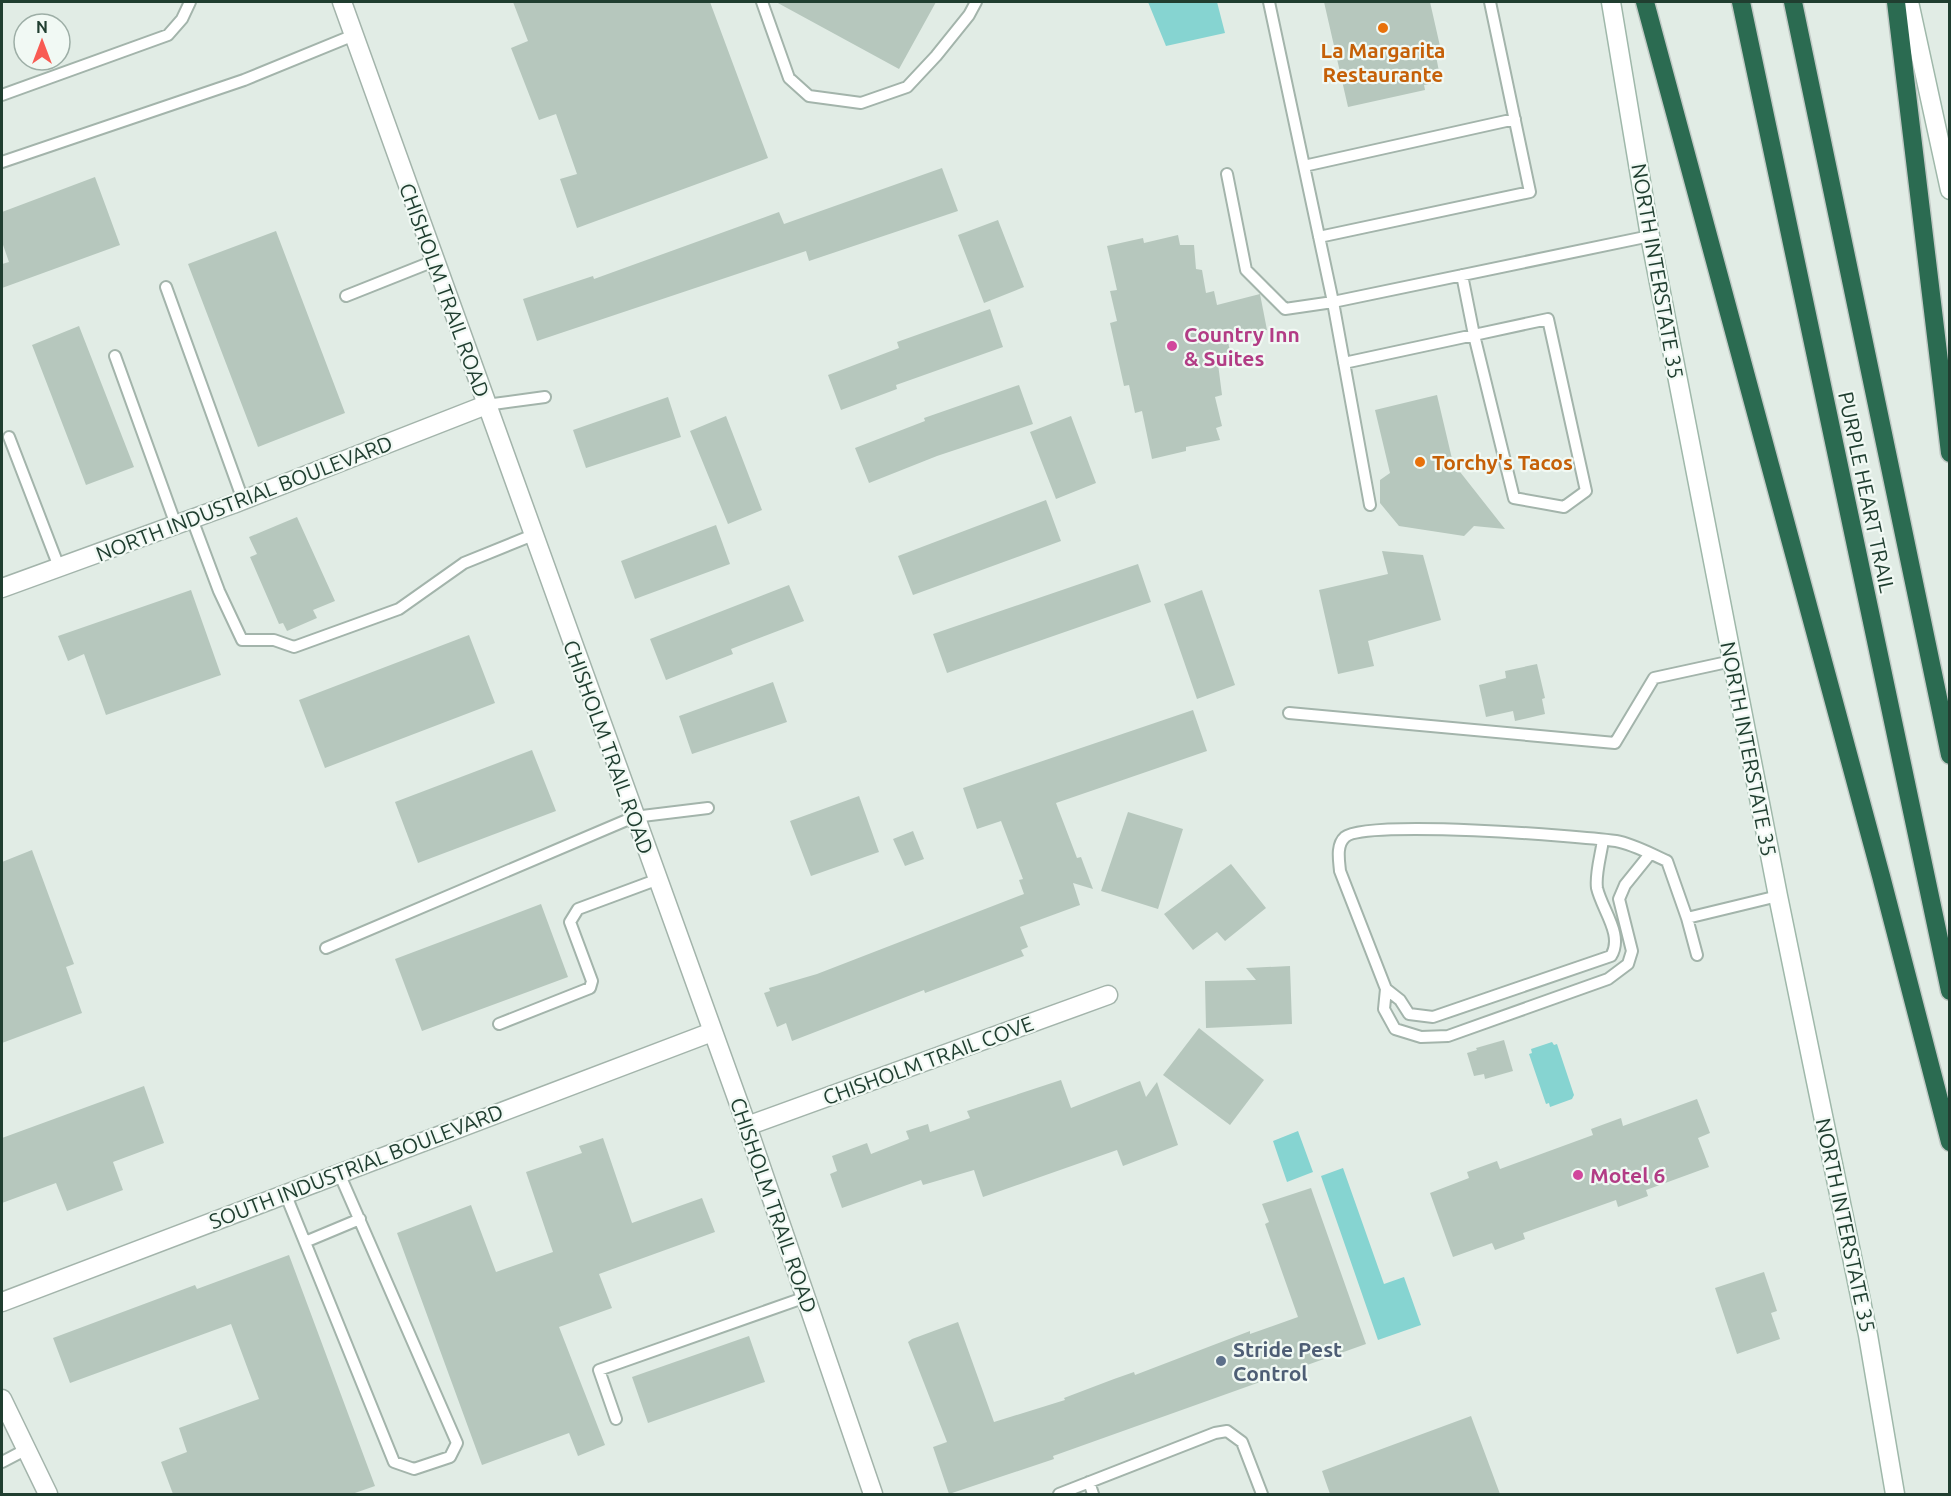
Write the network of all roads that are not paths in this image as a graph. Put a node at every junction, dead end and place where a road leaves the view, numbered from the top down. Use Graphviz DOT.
graph roads {
  1 [pos="189,2"];
  2 [pos="342,2"];
  3 [pos="762,2"];
  4 [pos="976,2"];
  5 [pos="1269,2"];
  6 [pos="1490,2"];
  7 [pos="1611,2"];
  8 [pos="1645,2"];
  9 [pos="1741,2"];
  10 [pos="1793,2"];
  11 [pos="1896,2"];
  12 [pos="1909,2"];
  13 [pos="354,35"];
  14 [pos="2,95"];
  15 [pos="1515,119"];
  16 [pos="2,162"];
  17 [pos="1304,166"];
  18 [pos="1227,174"];
  19 [pos="1950,190"];
  20 [pos="1650,236"];
  21 [pos="1319,237"];
  22 [pos="435,261"];
  23 [pos="1462,275"];
  24 [pos="166,287"];
  25 [pos="346,296"];
  26 [pos="1333,302"];
  27 [pos="1474,335"];
  28 [pos="115,357"];
  29 [pos="1344,363"];
  30 [pos="544,397"];
  31 [pos="486,405"];
  32 [pos="9,437"];
  33 [pos="1950,453"];
  34 [pos="243,500"];
  35 [pos="1370,505"];
  36 [pos="184,522"];
  37 [pos="533,536"];
  38 [pos="59,567"];
  39 [pos="2,588"];
  40 [pos="1732,661"];
  41 [pos="1288,713"];
  42 [pos="1950,755"];
  43 [pos="708,808"];
  44 [pos="634,816"];
  45 [pos="1603,840"];
  46 [pos="1650,854"];
  47 [pos="657,880"];
  48 [pos="1778,896"];
  49 [pos="1687,918"];
  50 [pos="326,948"];
  51 [pos="1697,956"];
  52 [pos="1386,989"];
  53 [pos="1950,991"];
  54 [pos="1108,995"];
  55 [pos="499,1024"];
  56 [pos="712,1032"];
  57 [pos="747,1126"];
  58 [pos="1950,1143"];
  59 [pos="339,1173"];
  60 [pos="285,1192"];
  61 [pos="360,1219"];
  62 [pos="305,1242"];
  63 [pos="807,1297"];
  64 [pos="2,1302"];
  65 [pos="2,1399"];
  66 [pos="616,1419"];
  67 [pos="25,1450"];
  68 [pos="2,1462"];
  69 [pos="1089,1482"];
  70 [pos="48,1494"];
  71 [pos="873,1494"];
  72 [pos="1059,1494"];
  73 [pos="1093,1494"];
  74 [pos="1262,1494"];
  75 [pos="1895,1494"];
  1 -- 14 [label="lane"];
  2 -- 13 [label="street, CHISHOLM TRAIL ROAD"];
  3 -- 4 [label="lane"];
  5 -- 17 [label="lane"];
  6 -- 15 [label="lane"];
  7 -- 20 [label="street, NORTH INTERSTATE 35"];
  8 -- 58 [label="highway"];
  9 -- 53 [label="highway, PURPLE HEART TRAIL"];
  10 -- 42 [label="highway, PURPLE HEART TRAIL"];
  11 -- 33 [label="highway"];
  12 -- 19 [label="street"];
  13 -- 16 [label="lane"];
  13 -- 22 [label="street, CHISHOLM TRAIL ROAD"];
  15 -- 17 [label="lane"];
  15 -- 21 [label="lane"];
  17 -- 21 [label="lane"];
  18 -- 26 [label="lane"];
  20 -- 23 [label="lane"];
  20 -- 40 [label="street, NORTH INTERSTATE 35"];
  21 -- 26 [label="lane"];
  22 -- 25 [label="lane"];
  22 -- 31 [label="street, CHISHOLM TRAIL ROAD"];
  23 -- 26 [label="lane"];
  23 -- 27 [label="lane"];
  24 -- 34 [label="lane"];
  26 -- 29 [label="lane"];
  27 -- 27 [label="lane"];
  27 -- 29 [label="lane"];
  28 -- 36 [label="lane"];
  29 -- 35 [label="lane"];
  30 -- 31 [label="lane"];
  31 -- 34 [label="street, NORTH INDUSTRIAL BOULEVARD"];
  31 -- 37 [label="street, CHISHOLM TRAIL ROAD"];
  32 -- 38 [label="lane"];
  34 -- 36 [label="street, NORTH INDUSTRIAL BOULEVARD"];
  36 -- 37 [label="lane"];
  36 -- 38 [label="street, NORTH INDUSTRIAL BOULEVARD"];
  37 -- 44 [label="street, CHISHOLM TRAIL ROAD"];
  38 -- 39 [label="street, NORTH INDUSTRIAL BOULEVARD"];
  40 -- 41 [label="lane"];
  40 -- 48 [label="street, NORTH INTERSTATE 35"];
  43 -- 44 [label="lane"];
  44 -- 47 [label="street, CHISHOLM TRAIL ROAD"];
  44 -- 50 [label="lane"];
  45 -- 46 [label="lane"];
  45 -- 52 [label="lane"];
  45 -- 52 [label="lane"];
  46 -- 49 [label="lane"];
  46 -- 52 [label="lane"];
  47 -- 55 [label="lane"];
  47 -- 56 [label="street, CHISHOLM TRAIL ROAD"];
  48 -- 49 [label="lane"];
  48 -- 75 [label="street, NORTH INTERSTATE 35"];
  49 -- 51 [label="lane"];
  54 -- 57 [label="street, CHISHOLM TRAIL COVE"];
  56 -- 57 [label="street, CHISHOLM TRAIL ROAD"];
  56 -- 59 [label="street, SOUTH INDUSTRIAL BOULEVARD"];
  57 -- 63 [label="street, CHISHOLM TRAIL ROAD"];
  59 -- 60 [label="street, SOUTH INDUSTRIAL BOULEVARD"];
  59 -- 61 [label="lane"];
  60 -- 62 [label="lane"];
  60 -- 64 [label="street, SOUTH INDUSTRIAL BOULEVARD"];
  61 -- 62 [label="lane"];
  61 -- 62 [label="lane"];
  63 -- 66 [label="lane"];
  63 -- 71 [label="street, CHISHOLM TRAIL ROAD"];
  65 -- 67 [label="street"];
  67 -- 68 [label="lane"];
  67 -- 70 [label="street"];
  69 -- 72 [label="lane"];
  69 -- 73 [label="lane"];
  69 -- 74 [label="lane"];
}
